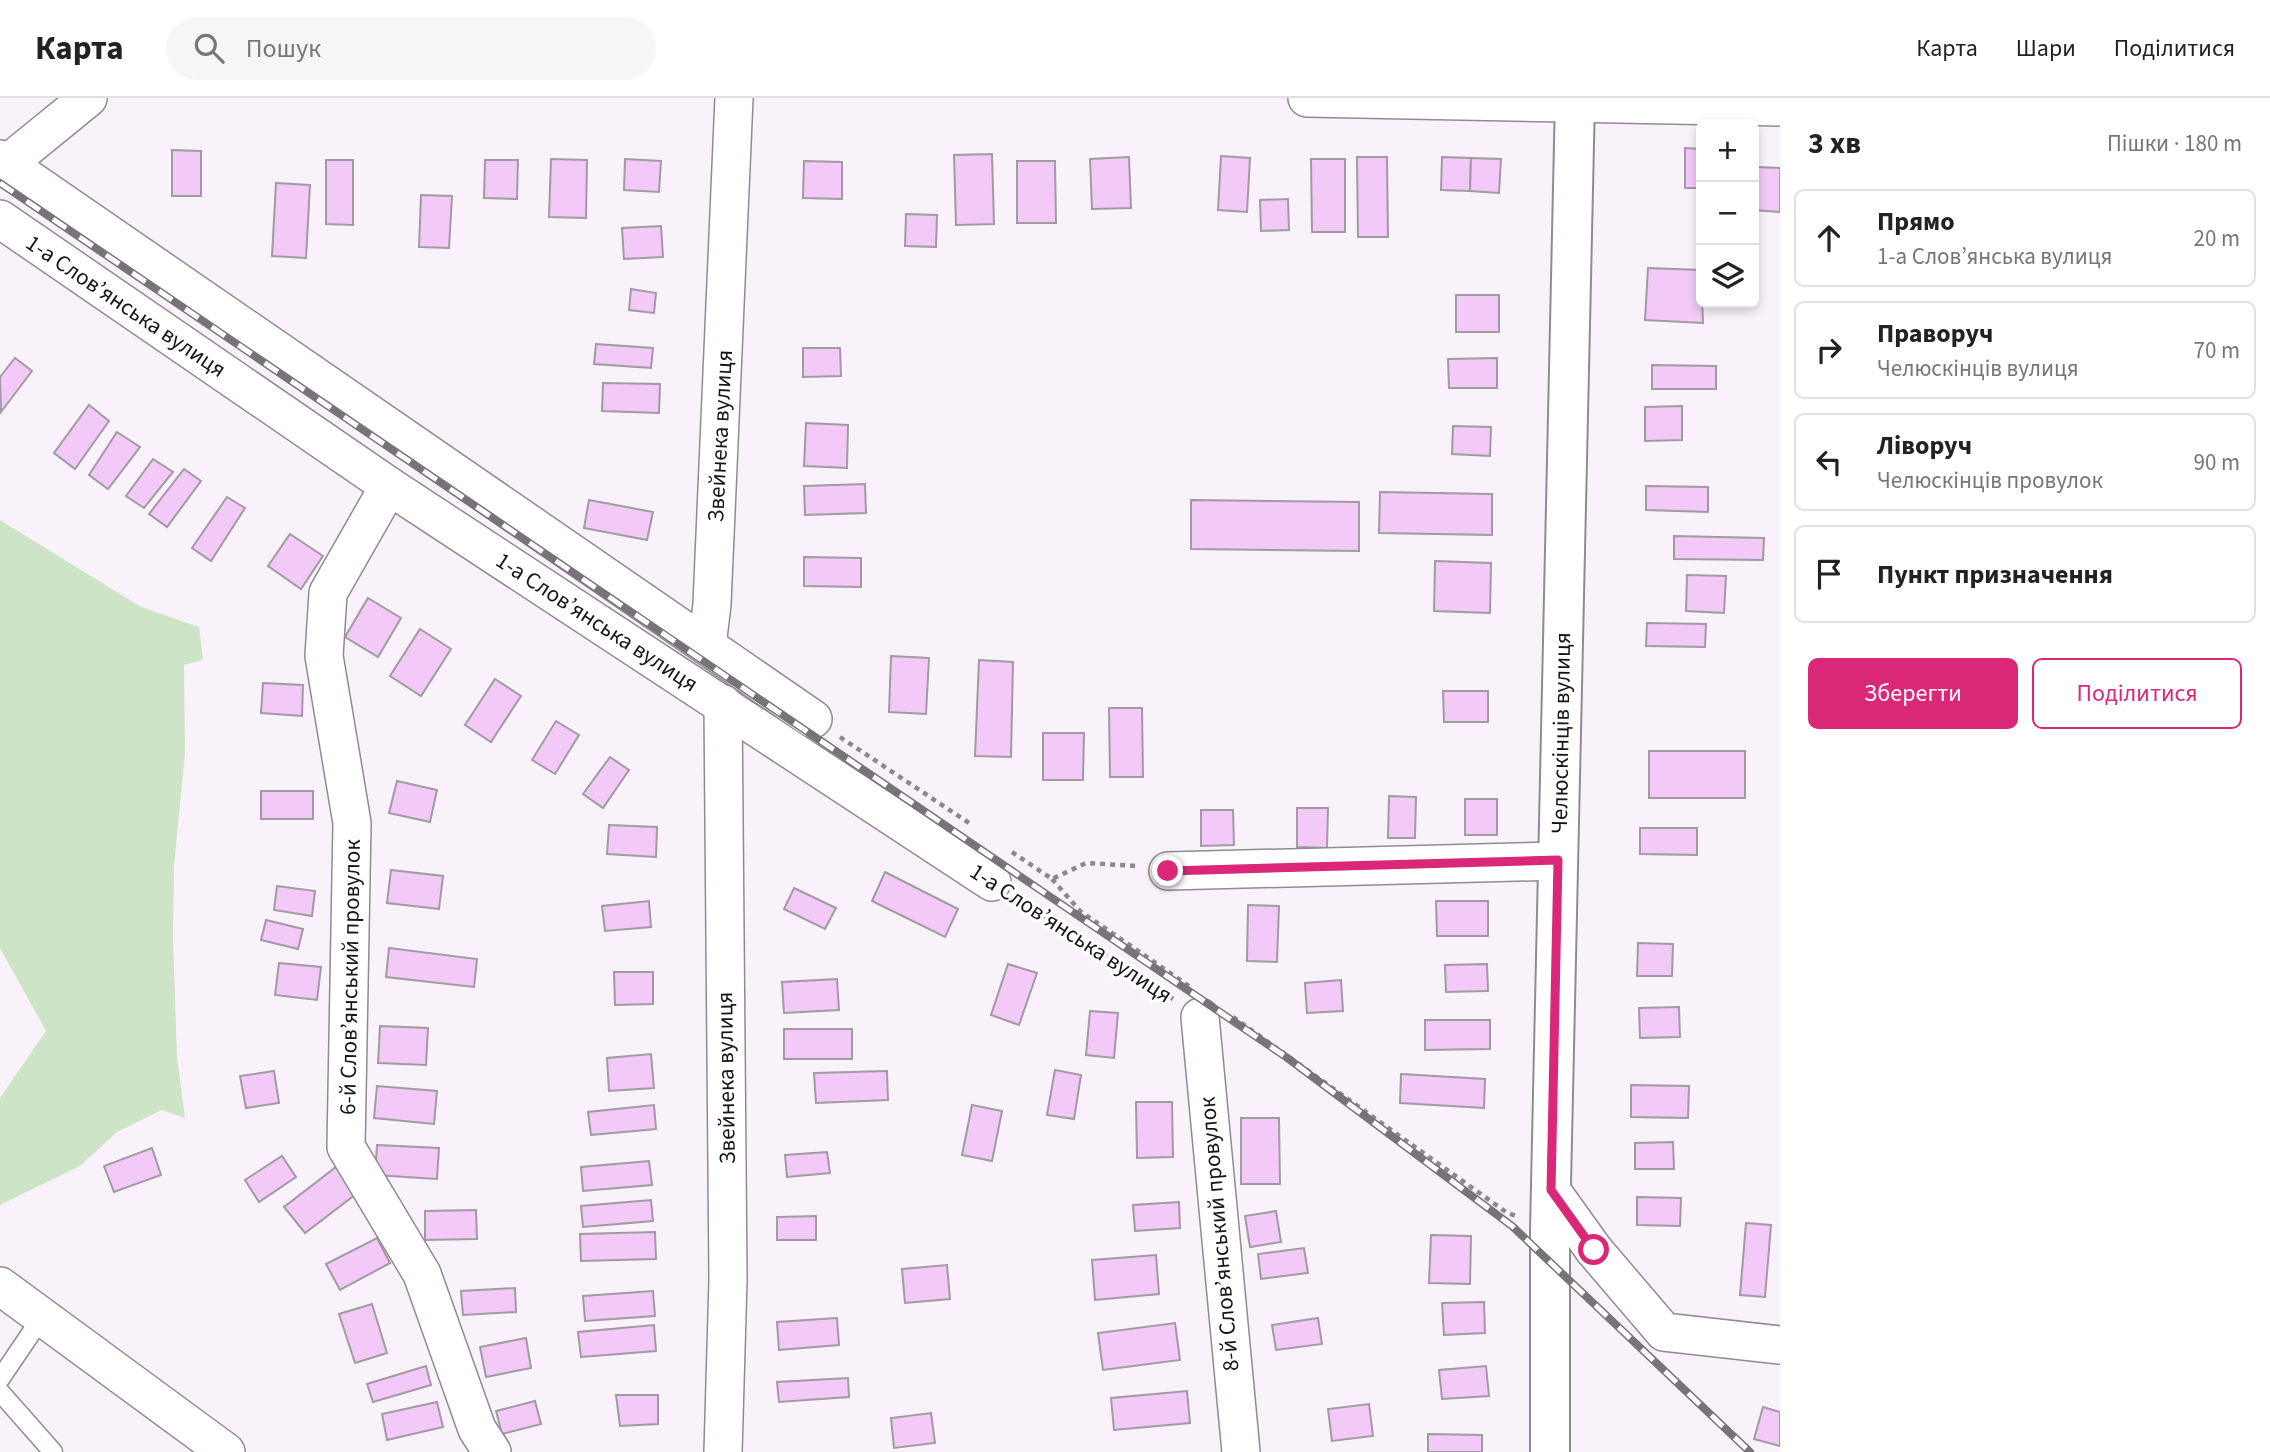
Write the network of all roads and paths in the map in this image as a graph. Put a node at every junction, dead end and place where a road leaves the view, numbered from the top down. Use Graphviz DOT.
graph roads {
  1 [pos="88,98"];
  2 [pos="734,98"];
  3 [pos="1307,98"];
  4 [pos="1575,100"];
  5 [pos="1780,107"];
  6 [pos="3,161"];
  7 [pos="0,219"];
  8 [pos="389,486"];
  9 [pos="708,646"];
  10 [pos="723,704"];
  11 [pos="813,719"];
  12 [pos="973,826"];
  13 [pos="1007,849"];
  14 [pos="1558,860"];
  15 [pos="1168,871"];
  16 [pos="1052,879"];
  17 [pos="992,882"];
  18 [pos="1207,1006"];
  19 [pos="1551,1190"];
  20 [pos="1550,1230"];
  21 [pos="0,1286"];
  22 [pos="42,1317"];
  23 [pos="1780,1345"];
  24 [pos="0,1379"];
  25 [pos="0,1392"];
  26 [pos="53,1452"];
  27 [pos="226,1452"];
  28 [pos="492,1452"];
  29 [pos="723,1452"];
  30 [pos="1241,1452"];
  31 [pos="1550,1452"];
  1 -- 6 [label="street"];
  2 -- 9 [label="street, Звейнека вулиця"];
  3 -- 4 [label="street"];
  4 -- 5 [label="street"];
  4 -- 14 [label="street, Челюскінців вулиця"];
  6 -- 9 [label="street"];
  7 -- 8 [label="street, 1-а Слов’янська вулиця"];
  8 -- 10 [label="street, 1-а Слов’янська вулиця"];
  8 -- 28 [label="street, 6-й Слов’янський провулок"];
  9 -- 11 [label="street"];
  10 -- 17 [label="street, 1-а Слов’янська вулиця"];
  10 -- 29 [label="street, Звейнека вулиця"];
  11 -- 12 [label="path"];
  13 -- 16 [label="path"];
  14 -- 15 [label="street"];
  14 -- 19 [label="street, Челюскінців вулиця"];
  15 -- 16 [label="path"];
  16 -- 18 [label="path"];
  17 -- 18 [label="path, 1-а Слов’янська вулиця"];
  18 -- 20 [label="path"];
  18 -- 30 [label="street, 8-й Слов’янський провулок"];
  19 -- 20 [label="street, Челюскінців вулиця"];
  19 -- 23 [label="street"];
  20 -- 31 [label="street, Челюскінців вулиця"];
  21 -- 22 [label="street"];
  22 -- 24 [label="lane"];
  22 -- 27 [label="street"];
  25 -- 26 [label="lane"];
}
